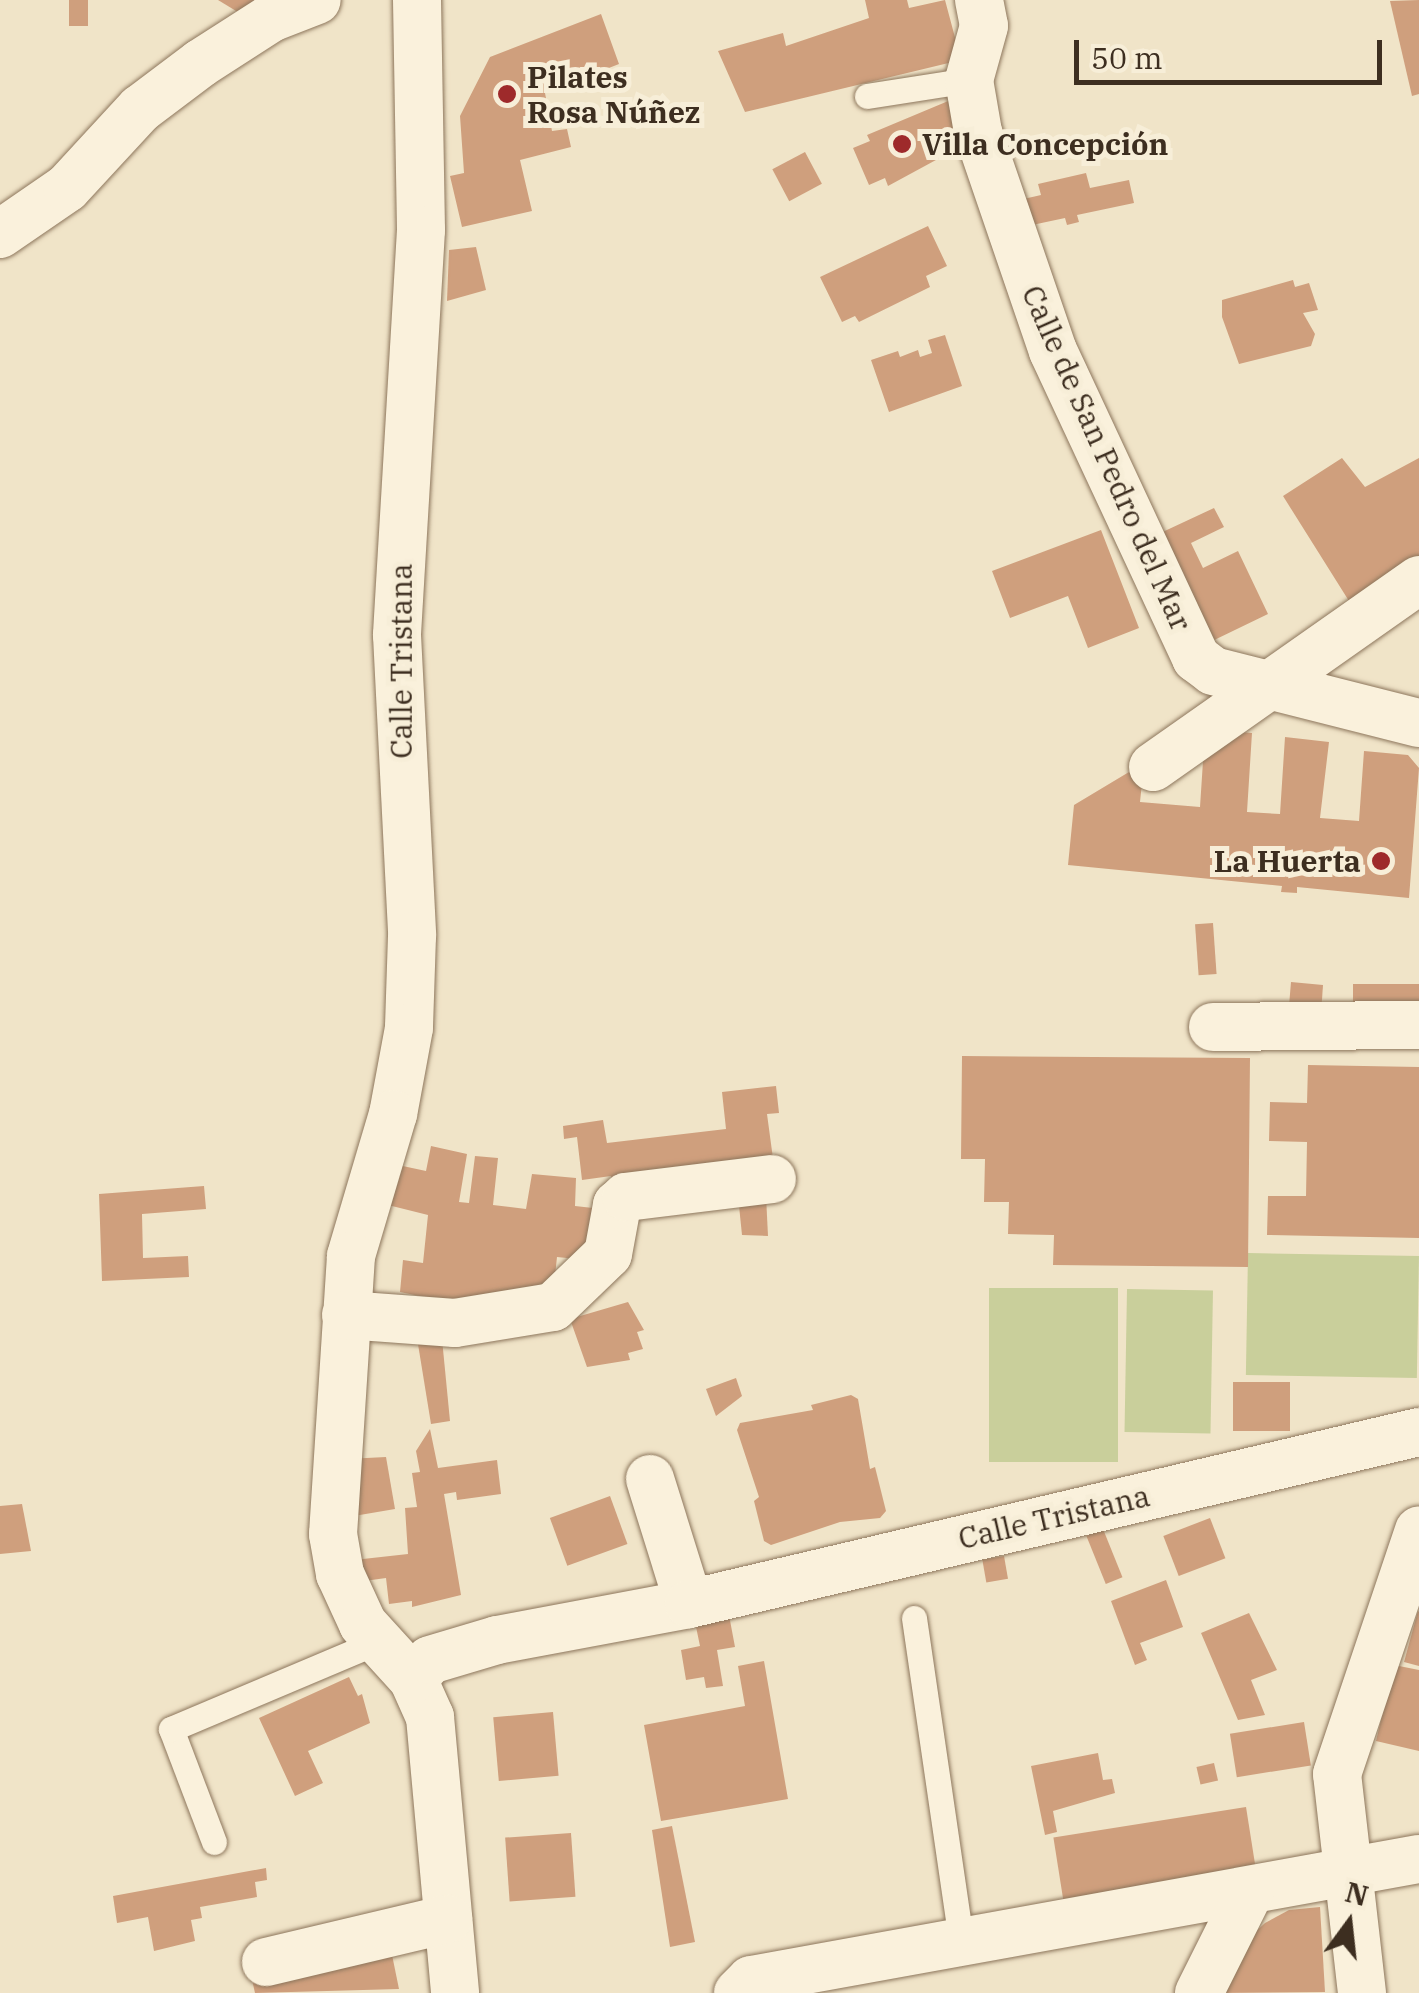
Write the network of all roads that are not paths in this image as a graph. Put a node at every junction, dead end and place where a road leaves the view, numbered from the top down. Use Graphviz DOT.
graph roads {
  1 [pos="317,0"];
  2 [pos="417,0"];
  3 [pos="979,0"];
  4 [pos="970,80"];
  5 [pos="867,96"];
  6 [pos="0,234"];
  7 [pos="1419,580"];
  8 [pos="1276,687"];
  9 [pos="1419,723"];
  10 [pos="1153,767"];
  11 [pos="1419,1025"];
  12 [pos="1214,1027"];
  13 [pos="772,1179"];
  14 [pos="346,1315"];
  15 [pos="1419,1432"];
  16 [pos="650,1479"];
  17 [pos="1419,1530"];
  18 [pos="689,1604"];
  19 [pos="914,1618"];
  20 [pos="376,1643"];
  21 [pos="412,1679"];
  22 [pos="214,1842"];
  23 [pos="1419,1859"];
  24 [pos="1347,1875"];
  25 [pos="1250,1891"];
  26 [pos="448,1919"];
  27 [pos="962,1946"];
  28 [pos="266,1962"];
  29 [pos="455,1993"];
  30 [pos="738,1993"];
  31 [pos="1199,1993"];
  32 [pos="1362,1993"];
  1 -- 6 [label="street"];
  2 -- 14 [label="street, Calle Tristana"];
  3 -- 4 [label="street, Calle de San Pedro del Mar"];
  4 -- 5 [label="lane"];
  4 -- 8 [label="street, Calle de San Pedro del Mar"];
  7 -- 8 [label="street"];
  8 -- 9 [label="street, Calle de San Pedro del Mar"];
  8 -- 10 [label="street"];
  11 -- 12 [label="street"];
  13 -- 14 [label="street"];
  14 -- 20 [label="street, Calle Tristana"];
  15 -- 18 [label="street, Calle Tristana"];
  16 -- 18 [label="street"];
  17 -- 24 [label="street"];
  18 -- 21 [label="street, Calle Tristana"];
  19 -- 27 [label="lane"];
  20 -- 21 [label="street, Calle Tristana"];
  20 -- 22 [label="lane"];
  21 -- 26 [label="street, Calle Tristana"];
  23 -- 24 [label="street"];
  24 -- 25 [label="street"];
  24 -- 32 [label="street"];
  25 -- 27 [label="street"];
  25 -- 31 [label="street"];
  26 -- 28 [label="street"];
  26 -- 29 [label="street, Calle Tristana"];
  27 -- 30 [label="street"];
}
